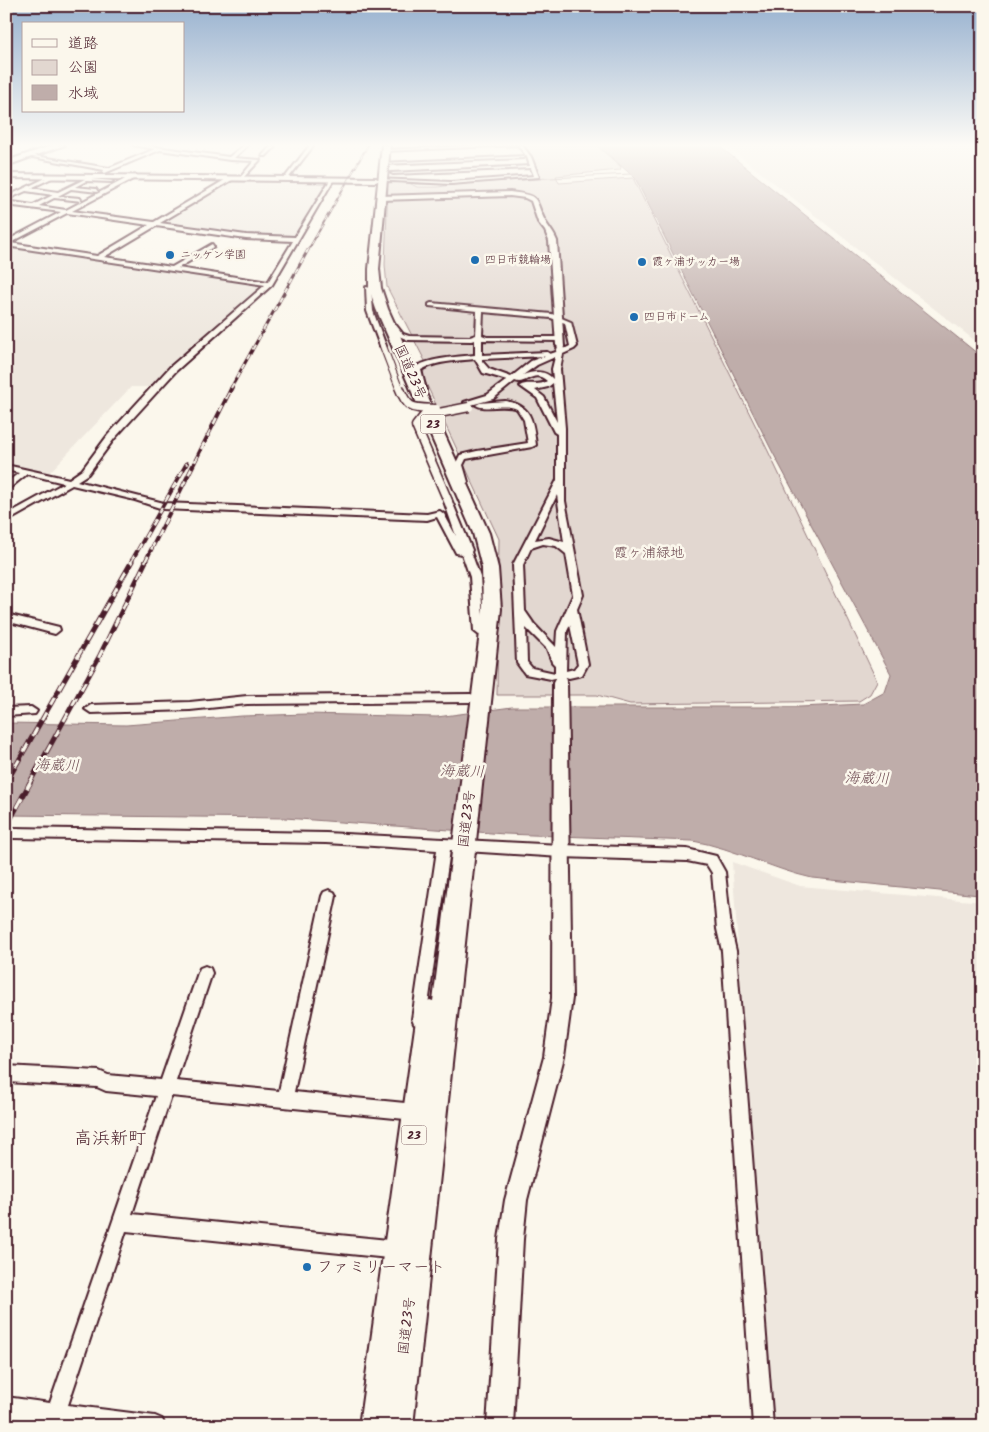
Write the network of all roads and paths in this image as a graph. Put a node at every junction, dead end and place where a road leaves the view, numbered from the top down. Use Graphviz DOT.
graph roads {
  1 [pos="68,212"];
  2 [pos="175,212"];
  3 [pos="313,212"];
  4 [pos="378,212"];
  5 [pos="379,212"];
  6 [pos="538,212"];
  7 [pos="154,224"];
  8 [pos="297,239"];
  9 [pos="212,246"];
  10 [pos="98,258"];
  11 [pos="174,270"];
  12 [pos="270,284"];
  13 [pos="368,288"];
  14 [pos="431,305"];
  15 [pos="382,309"];
  16 [pos="480,309"];
  17 [pos="558,317"];
  18 [pos="478,336"];
  19 [pos="561,345"];
  20 [pos="477,358"];
  21 [pos="447,360"];
  22 [pos="491,373"];
  23 [pos="508,378"];
  24 [pos="468,406"];
  25 [pos="431,419"];
  26 [pos="562,453"];
  27 [pos="6,467"];
  28 [pos="25,472"];
  29 [pos="561,476"];
  30 [pos="70,482"];
  31 [pos="6,488"];
  32 [pos="6,519"];
  33 [pos="565,527"];
  34 [pos="536,528"];
  35 [pos="481,533"];
  36 [pos="526,547"];
  37 [pos="467,550"];
  38 [pos="569,552"];
  39 [pos="572,610"];
  40 [pos="521,612"];
  41 [pos="6,617"];
  42 [pos="55,630"];
  43 [pos="479,631"];
  44 [pos="560,677"];
  45 [pos="474,702"];
  46 [pos="91,709"];
  47 [pos="31,711"];
  48 [pos="6,712"];
  49 [pos="12,833"];
  50 [pos="455,842"];
  51 [pos="560,849"];
  52 [pos="329,896"];
  53 [pos="205,973"];
  54 [pos="6,1074"];
  55 [pos="166,1087"];
  56 [pos="285,1098"];
  57 [pos="405,1111"];
  58 [pos="121,1222"];
  59 [pos="392,1249"];
  60 [pos="6,1407"];
  61 [pos="56,1413"];
  62 [pos="155,1426"];
  63 [pos="376,1426"];
  64 [pos="396,1426"];
  65 [pos="500,1426"];
  66 [pos="763,1426"];
  1 -- 7 [label="street"];
  1 -- 10 [label="street"];
  2 -- 7 [label="street"];
  3 -- 8 [label="street"];
  4 -- 13 [label="highway, 国道23号 / 23"];
  5 -- 15 [label="highway, 国道23号 / 23"];
  6 -- 17 [label="street"];
  7 -- 8 [label="street"];
  7 -- 10 [label="street"];
  8 -- 12 [label="street"];
  9 -- 11 [label="street"];
  10 -- 11 [label="street"];
  11 -- 12 [label="street"];
  12 -- 30 [label="street"];
  13 -- 24 [label="street, bridge"];
  13 -- 43 [label="highway, 国道23号 / 23"];
  14 -- 16 [label="street"];
  15 -- 18 [label="street"];
  15 -- 25 [label="highway, 国道23号 / 23"];
  16 -- 17 [label="street"];
  16 -- 18 [label="street"];
  17 -- 19 [label="street"];
  17 -- 19 [label="street"];
  18 -- 19 [label="street"];
  18 -- 20 [label="street"];
  19 -- 20 [label="street"];
  19 -- 24 [label="street"];
  19 -- 26 [label="street"];
  20 -- 21 [label="street"];
  20 -- 22 [label="street"];
  21 -- 22 [label="street"];
  21 -- 25 [label="street"];
  22 -- 23 [label="street"];
  24 -- 26 [label="street"];
  24 -- 35 [label="street"];
  24 -- 37 [label="street, bridge"];
  25 -- 35 [label="highway, 国道23号 / 23"];
  26 -- 29 [label="street"];
  27 -- 28 [label="street"];
  28 -- 30 [label="street"];
  28 -- 31 [label="street"];
  29 -- 33 [label="street"];
  29 -- 34 [label="street"];
  30 -- 32 [label="street"];
  30 -- 37 [label="street"];
  33 -- 34 [label="street"];
  33 -- 38 [label="street"];
  34 -- 36 [label="street"];
  35 -- 45 [label="highway, 国道23号 / 23"];
  36 -- 38 [label="street"];
  36 -- 40 [label="street"];
  37 -- 43 [label="street"];
  38 -- 39 [label="street"];
  39 -- 44 [label="street"];
  39 -- 44 [label="street"];
  40 -- 44 [label="street"];
  40 -- 44 [label="street"];
  41 -- 42 [label="street"];
  43 -- 45 [label="highway, 国道23号 / 23"];
  44 -- 51 [label="street"];
  45 -- 46 [label="street"];
  45 -- 50 [label="highway, 国道23号 / 23"];
  47 -- 48 [label="street"];
  49 -- 50 [label="street"];
  50 -- 51 [label="street"];
  50 -- 57 [label="street"];
  50 -- 59 [label="highway, 国道23号 / 23"];
  50 -- 64 [label="highway, 国道23号 / 23"];
  51 -- 65 [label="street"];
  51 -- 66 [label="street"];
  52 -- 56 [label="street"];
  53 -- 55 [label="street"];
  54 -- 55 [label="street"];
  55 -- 56 [label="street"];
  55 -- 58 [label="street"];
  56 -- 57 [label="street"];
  57 -- 59 [label="street"];
  58 -- 59 [label="street"];
  58 -- 61 [label="street"];
  59 -- 63 [label="highway, 国道23号 / 23"];
  60 -- 61 [label="street"];
  61 -- 62 [label="street"];
}
